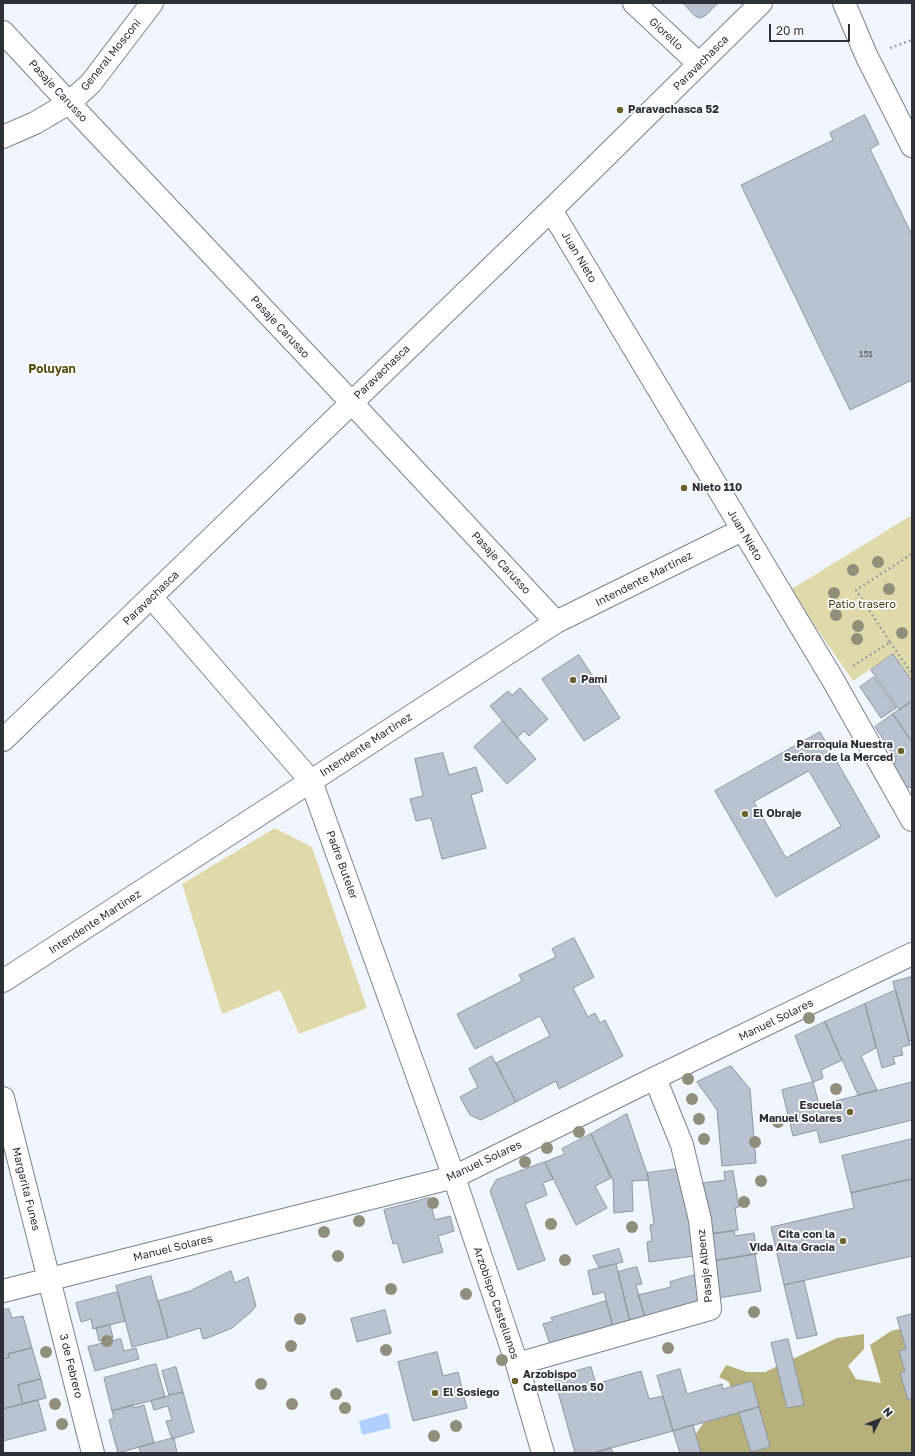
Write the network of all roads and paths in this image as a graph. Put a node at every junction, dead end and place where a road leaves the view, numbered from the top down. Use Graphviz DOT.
graph roads {
  1 [pos="152,3"];
  2 [pos="634,3"];
  3 [pos="761,3"];
  4 [pos="844,3"];
  5 [pos="3,32"];
  6 [pos="912,40"];
  7 [pos="903,44"];
  8 [pos="699,64"];
  9 [pos="68,103"];
  10 [pos="3,137"];
  11 [pos="912,146"];
  12 [pos="551,210"];
  13 [pos="351,402"];
  14 [pos="742,530"];
  15 [pos="912,554"];
  16 [pos="152,598"];
  17 [pos="556,622"];
  18 [pos="890,642"];
  19 [pos="912,674"];
  20 [pos="833,680"];
  21 [pos="3,740"];
  22 [pos="311,781"];
  23 [pos="912,820"];
  24 [pos="912,954"];
  25 [pos="3,981"];
  26 [pos="654,1078"];
  27 [pos="3,1098"];
  28 [pos="454,1177"];
  29 [pos="49,1280"];
  30 [pos="3,1291"];
  31 [pos="517,1364"];
  32 [pos="93,1453"];
  33 [pos="543,1453"];
  1 -- 9 [label="street, General Mosconi"];
  2 -- 8 [label="street, Giorello"];
  3 -- 8 [label="street, Paravachasca"];
  4 -- 11 [label="street"];
  5 -- 9 [label="street, Pasaje Carusso"];
  6 -- 7 [label="path"];
  8 -- 12 [label="street, Paravachasca"];
  9 -- 10 [label="street, General Mosconi"];
  9 -- 13 [label="street, Pasaje Carusso"];
  12 -- 13 [label="street, Paravachasca"];
  12 -- 14 [label="street, Juan Nieto"];
  13 -- 16 [label="street, Paravachasca"];
  13 -- 17 [label="street, Pasaje Carusso"];
  14 -- 17 [label="street, Intendente Martinez"];
  14 -- 20 [label="street, Juan Nieto"];
  15 -- 18 [label="path"];
  16 -- 21 [label="street, Paravachasca"];
  16 -- 22 [label="street, Padre Buteler"];
  17 -- 22 [label="street, Intendente Martinez"];
  18 -- 19 [label="path"];
  18 -- 20 [label="path"];
  20 -- 23 [label="street, Juan Nieto"];
  22 -- 25 [label="street, Intendente Martinez"];
  22 -- 28 [label="street, Padre Buteler"];
  24 -- 26 [label="street, Manuel Solares"];
  26 -- 28 [label="street, Manuel Solares"];
  26 -- 31 [label="street, Pasaje Albenz"];
  27 -- 29 [label="street, Margarita Funes"];
  28 -- 29 [label="street, Manuel Solares"];
  28 -- 31 [label="street, Arzobispo Castellanos"];
  29 -- 30 [label="street, Manuel Solares"];
  29 -- 32 [label="street, 3 de Febrero"];
  31 -- 33 [label="street, Arzobispo Castellanos"];
}
